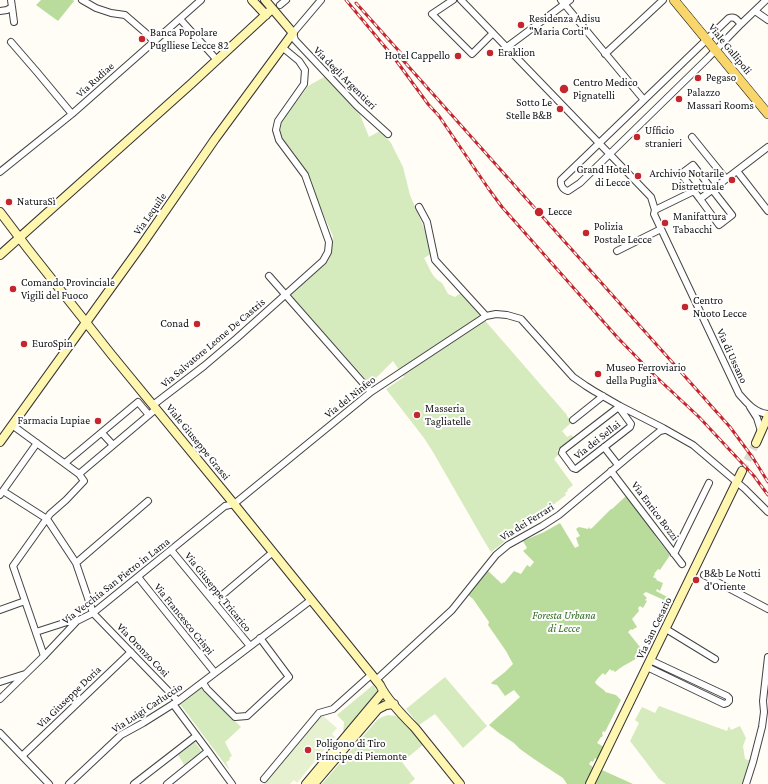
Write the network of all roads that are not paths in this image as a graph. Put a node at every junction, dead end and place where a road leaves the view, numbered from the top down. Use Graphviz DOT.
graph roads {
  1 [pos="11,0"];
  2 [pos="82,0"];
  3 [pos="201,0"];
  4 [pos="252,0"];
  5 [pos="265,0"];
  6 [pos="286,0"];
  7 [pos="320,0"];
  8 [pos="453,0"];
  9 [pos="461,0"];
  10 [pos="663,0"];
  11 [pos="674,0"];
  12 [pos="766,0"];
  13 [pos="565,1"];
  14 [pos="280,5"];
  15 [pos="12,7"];
  16 [pos="272,9"];
  17 [pos="0,11"];
  18 [pos="755,11"];
  19 [pos="266,15"];
  20 [pos="180,19"];
  21 [pos="768,20"];
  22 [pos="14,22"];
  23 [pos="741,24"];
  24 [pos="293,33"];
  25 [pos="493,33"];
  26 [pos="707,40"];
  27 [pos="11,42"];
  28 [pos="154,42"];
  29 [pos="282,47"];
  30 [pos="506,47"];
  31 [pos="716,51"];
  32 [pos="605,54"];
  33 [pos="217,60"];
  34 [pos="644,100"];
  35 [pos="72,114"];
  36 [pos="768,114"];
  37 [pos="388,134"];
  38 [pos="692,137"];
  39 [pos="600,143"];
  40 [pos="768,147"];
  41 [pos="610,154"];
  42 [pos="737,171"];
  43 [pos="0,172"];
  44 [pos="726,179"];
  45 [pos="712,190"];
  46 [pos="694,191"];
  47 [pos="700,199"];
  48 [pos="419,207"];
  49 [pos="655,210"];
  50 [pos="768,211"];
  51 [pos="0,212"];
  52 [pos="661,229"];
  53 [pos="20,237"];
  54 [pos="617,251"];
  55 [pos="0,255"];
  56 [pos="269,276"];
  57 [pos="286,294"];
  58 [pos="486,316"];
  59 [pos="86,322"];
  60 [pos="371,392"];
  61 [pos="603,396"];
  62 [pos="620,406"];
  63 [pos="750,406"];
  64 [pos="154,407"];
  65 [pos="149,415"];
  66 [pos="768,415"];
  67 [pos="573,420"];
  68 [pos="12,425"];
  69 [pos="667,430"];
  70 [pos="762,431"];
  71 [pos="102,433"];
  72 [pos="0,442"];
  73 [pos="37,443"];
  74 [pos="756,443"];
  75 [pos="113,446"];
  76 [pos="604,448"];
  77 [pos="65,463"];
  78 [pos="618,465"];
  79 [pos="611,471"];
  80 [pos="742,472"];
  81 [pos="79,474"];
  82 [pos="737,481"];
  83 [pos="709,483"];
  84 [pos="1,493"];
  85 [pos="148,501"];
  86 [pos="234,504"];
  87 [pos="768,512"];
  88 [pos="46,519"];
  89 [pos="171,550"];
  90 [pos="273,552"];
  91 [pos="674,554"];
  92 [pos="76,563"];
  93 [pos="682,564"];
  94 [pos="704,575"];
  95 [pos="138,577"];
  96 [pos="311,600"];
  97 [pos="25,601"];
  98 [pos="214,602"];
  99 [pos="768,608"];
  100 [pos="0,610"];
  101 [pos="93,613"];
  102 [pos="77,622"];
  103 [pos="666,629"];
  104 [pos="36,632"];
  105 [pos="260,638"];
  106 [pos="250,646"];
  107 [pos="131,652"];
  108 [pos="44,656"];
  109 [pos="768,657"];
  110 [pos="715,659"];
  111 [pos="649,663"];
  112 [pos="27,673"];
  113 [pos="215,673"];
  114 [pos="0,682"];
  115 [pos="203,682"];
  116 [pos="378,683"];
  117 [pos="0,699"];
  118 [pos="176,703"];
  119 [pos="394,704"];
  120 [pos="766,712"];
  121 [pos="415,728"];
  122 [pos="0,733"];
  123 [pos="196,736"];
  124 [pos="208,751"];
  125 [pos="22,756"];
  126 [pos="264,779"];
  127 [pos="138,783"];
  128 [pos="49,784"];
  129 [pos="69,784"];
  130 [pos="167,784"];
  131 [pos="232,784"];
  132 [pos="306,784"];
  133 [pos="314,784"];
  134 [pos="460,784"];
  135 [pos="590,784"];
  136 [pos="746,784"];
  1 -- 15 [label="street"];
  2 -- 28 [label="street"];
  3 -- 20 [label="street, Via Rudiae"];
  4 -- 19 [label="main road"];
  5 -- 16 [label="main road"];
  6 -- 14 [label="street"];
  7 -- 24 [label="street, Via Lequile"];
  8 -- 25 [label="street"];
  9 -- 25 [label="street, Via di Ussano"];
  10 -- 32 [label="street"];
  11 -- 26 [label="main road, Viale Gallipoli"];
  12 -- 18 [label="street"];
  13 -- 30 [label="street"];
  13 -- 32 [label="street"];
  15 -- 17 [label="street"];
  15 -- 22 [label="street"];
  16 -- 19 [label="main road"];
  16 -- 24 [label="main road"];
  18 -- 21 [label="street"];
  18 -- 23 [label="street"];
  19 -- 33 [label="main road"];
  20 -- 28 [label="street, Via Rudiae"];
  20 -- 33 [label="street"];
  23 -- 26 [label="street"];
  23 -- 31 [label="street"];
  24 -- 29 [label="main road, Via Lequile"];
  24 -- 37 [label="street, Via degli Argentieri"];
  25 -- 30 [label="street, Via di Ussano"];
  26 -- 31 [label="main road, Viale Gallipoli"];
  26 -- 34 [label="street"];
  27 -- 35 [label="street"];
  28 -- 35 [label="street, Via Rudiae"];
  29 -- 57 [label="street, Via Salvatore Leone De Castris"];
  29 -- 59 [label="main road, Via Lequile"];
  30 -- 39 [label="street, Via di Ussano"];
  31 -- 36 [label="main road, Viale Gallipoli"];
  31 -- 41 [label="street"];
  32 -- 34 [label="street"];
  33 -- 53 [label="main road"];
  34 -- 39 [label="street"];
  35 -- 43 [label="street, Via Rudiae"];
  38 -- 44 [label="street"];
  39 -- 41 [label="street, Via di Ussano"];
  39 -- 41 [label="street"];
  40 -- 42 [label="street"];
  41 -- 49 [label="street, Via di Ussano"];
  42 -- 44 [label="street"];
  42 -- 50 [label="street"];
  44 -- 45 [label="street"];
  45 -- 46 [label="street"];
  45 -- 47 [label="street"];
  45 -- 47 [label="street"];
  46 -- 47 [label="street"];
  46 -- 49 [label="street"];
  48 -- 58 [label="street"];
  49 -- 52 [label="street, Via di Ussano"];
  51 -- 53 [label="main road, Viale Giuseppe Grassi"];
  52 -- 54 [label="street"];
  52 -- 63 [label="street, Via di Ussano"];
  53 -- 55 [label="main road"];
  53 -- 59 [label="main road, Viale Giuseppe Grassi"];
  56 -- 57 [label="street"];
  57 -- 60 [label="street"];
  57 -- 64 [label="street, Via Salvatore Leone De Castris"];
  58 -- 60 [label="street, Via del Ninfeo"];
  58 -- 61 [label="street"];
  59 -- 64 [label="main road, Viale Giuseppe Grassi"];
  59 -- 68 [label="main road, Via Lequile"];
  60 -- 86 [label="street, Via del Ninfeo"];
  61 -- 62 [label="street"];
  61 -- 67 [label="street"];
  62 -- 69 [label="street"];
  62 -- 76 [label="street, Via dei Sellai"];
  62 -- 76 [label="street, Via dei Sellai"];
  63 -- 66 [label="street, Via di Ussano"];
  63 -- 70 [label="street"];
  64 -- 65 [label="street, Via Salvatore Leone De Castris"];
  64 -- 86 [label="main road, Viale Giuseppe Grassi"];
  65 -- 71 [label="street"];
  65 -- 75 [label="street, Via Salvatore Leone De Castris"];
  66 -- 70 [label="main road"];
  68 -- 72 [label="main road, Via Lequile"];
  68 -- 73 [label="street"];
  69 -- 78 [label="street, Via dei Ferrari"];
  69 -- 82 [label="street"];
  70 -- 74 [label="main road"];
  71 -- 75 [label="street"];
  71 -- 77 [label="street"];
  73 -- 77 [label="street"];
  73 -- 84 [label="street"];
  75 -- 81 [label="street, Via Salvatore Leone De Castris"];
  76 -- 78 [label="street"];
  77 -- 81 [label="street"];
  78 -- 79 [label="street, Via dei Ferrari"];
  79 -- 91 [label="street, Via Enrico Bozzi"];
  79 -- 116 [label="street, Via dei Ferrari"];
  80 -- 82 [label="main road, Via San Cesario"];
  81 -- 88 [label="street"];
  82 -- 87 [label="street"];
  82 -- 103 [label="main road, Via San Cesario"];
  83 -- 91 [label="street"];
  84 -- 88 [label="street"];
  85 -- 92 [label="street"];
  86 -- 89 [label="street, Via Vecchia San Pietro in Lama"];
  86 -- 90 [label="main road, Viale Giuseppe Grassi"];
  88 -- 92 [label="street"];
  88 -- 97 [label="street"];
  89 -- 95 [label="street, Via Vecchia San Pietro in Lama"];
  89 -- 98 [label="street, Via Giuseppe Tricarico"];
  90 -- 96 [label="main road, Viale Giuseppe Grassi"];
  90 -- 98 [label="street"];
  91 -- 93 [label="street, Via Enrico Bozzi"];
  92 -- 101 [label="street"];
  94 -- 99 [label="street"];
  95 -- 101 [label="street, Via Vecchia San Pietro in Lama"];
  95 -- 113 [label="street, Via Francesco Crispi"];
  96 -- 105 [label="street, Via Luigi Carluccio"];
  96 -- 116 [label="main road, Viale Giuseppe Grassi"];
  97 -- 100 [label="street"];
  97 -- 104 [label="street"];
  98 -- 106 [label="street, Via Giuseppe Tricarico"];
  101 -- 102 [label="street, Via Vecchia San Pietro in Lama"];
  101 -- 107 [label="street, Via Oronzo Cosi"];
  102 -- 104 [label="street"];
  102 -- 108 [label="street, Via Vecchia San Pietro in Lama"];
  103 -- 110 [label="street"];
  103 -- 111 [label="main road, Via San Cesario"];
  104 -- 108 [label="street"];
  105 -- 106 [label="street, Via Luigi Carluccio"];
  105 -- 115 [label="street"];
  106 -- 113 [label="street, Via Luigi Carluccio"];
  107 -- 118 [label="street, Via Oronzo Cosi"];
  107 -- 125 [label="street, Via Giuseppe Doria"];
  108 -- 112 [label="street, Via Vecchia San Pietro in Lama"];
  109 -- 120 [label="street"];
  111 -- 111 [label="street"];
  111 -- 135 [label="main road, Via San Cesario"];
  112 -- 114 [label="street"];
  112 -- 117 [label="street, Via Vecchia San Pietro in Lama"];
  113 -- 115 [label="street, Via Luigi Carluccio"];
  115 -- 118 [label="street, Via Luigi Carluccio"];
  116 -- 119 [label="main road, Viale Giuseppe Grassi"];
  116 -- 121 [label="main road, Viale Giuseppe Grassi"];
  116 -- 126 [label="street, Via dei Ferrari"];
  116 -- 132 [label="main road"];
  118 -- 123 [label="street, Via Oronzo Cosi"];
  118 -- 129 [label="street, Via Luigi Carluccio"];
  119 -- 121 [label="main road, Viale Giuseppe Grassi"];
  119 -- 133 [label="main road"];
  120 -- 136 [label="street"];
  121 -- 134 [label="main road, Viale Giuseppe Grassi"];
  122 -- 125 [label="street"];
  123 -- 124 [label="street, Via Oronzo Cosi"];
  123 -- 127 [label="street"];
  124 -- 130 [label="street"];
  124 -- 131 [label="street, Via Oronzo Cosi"];
  125 -- 128 [label="street"];
}
